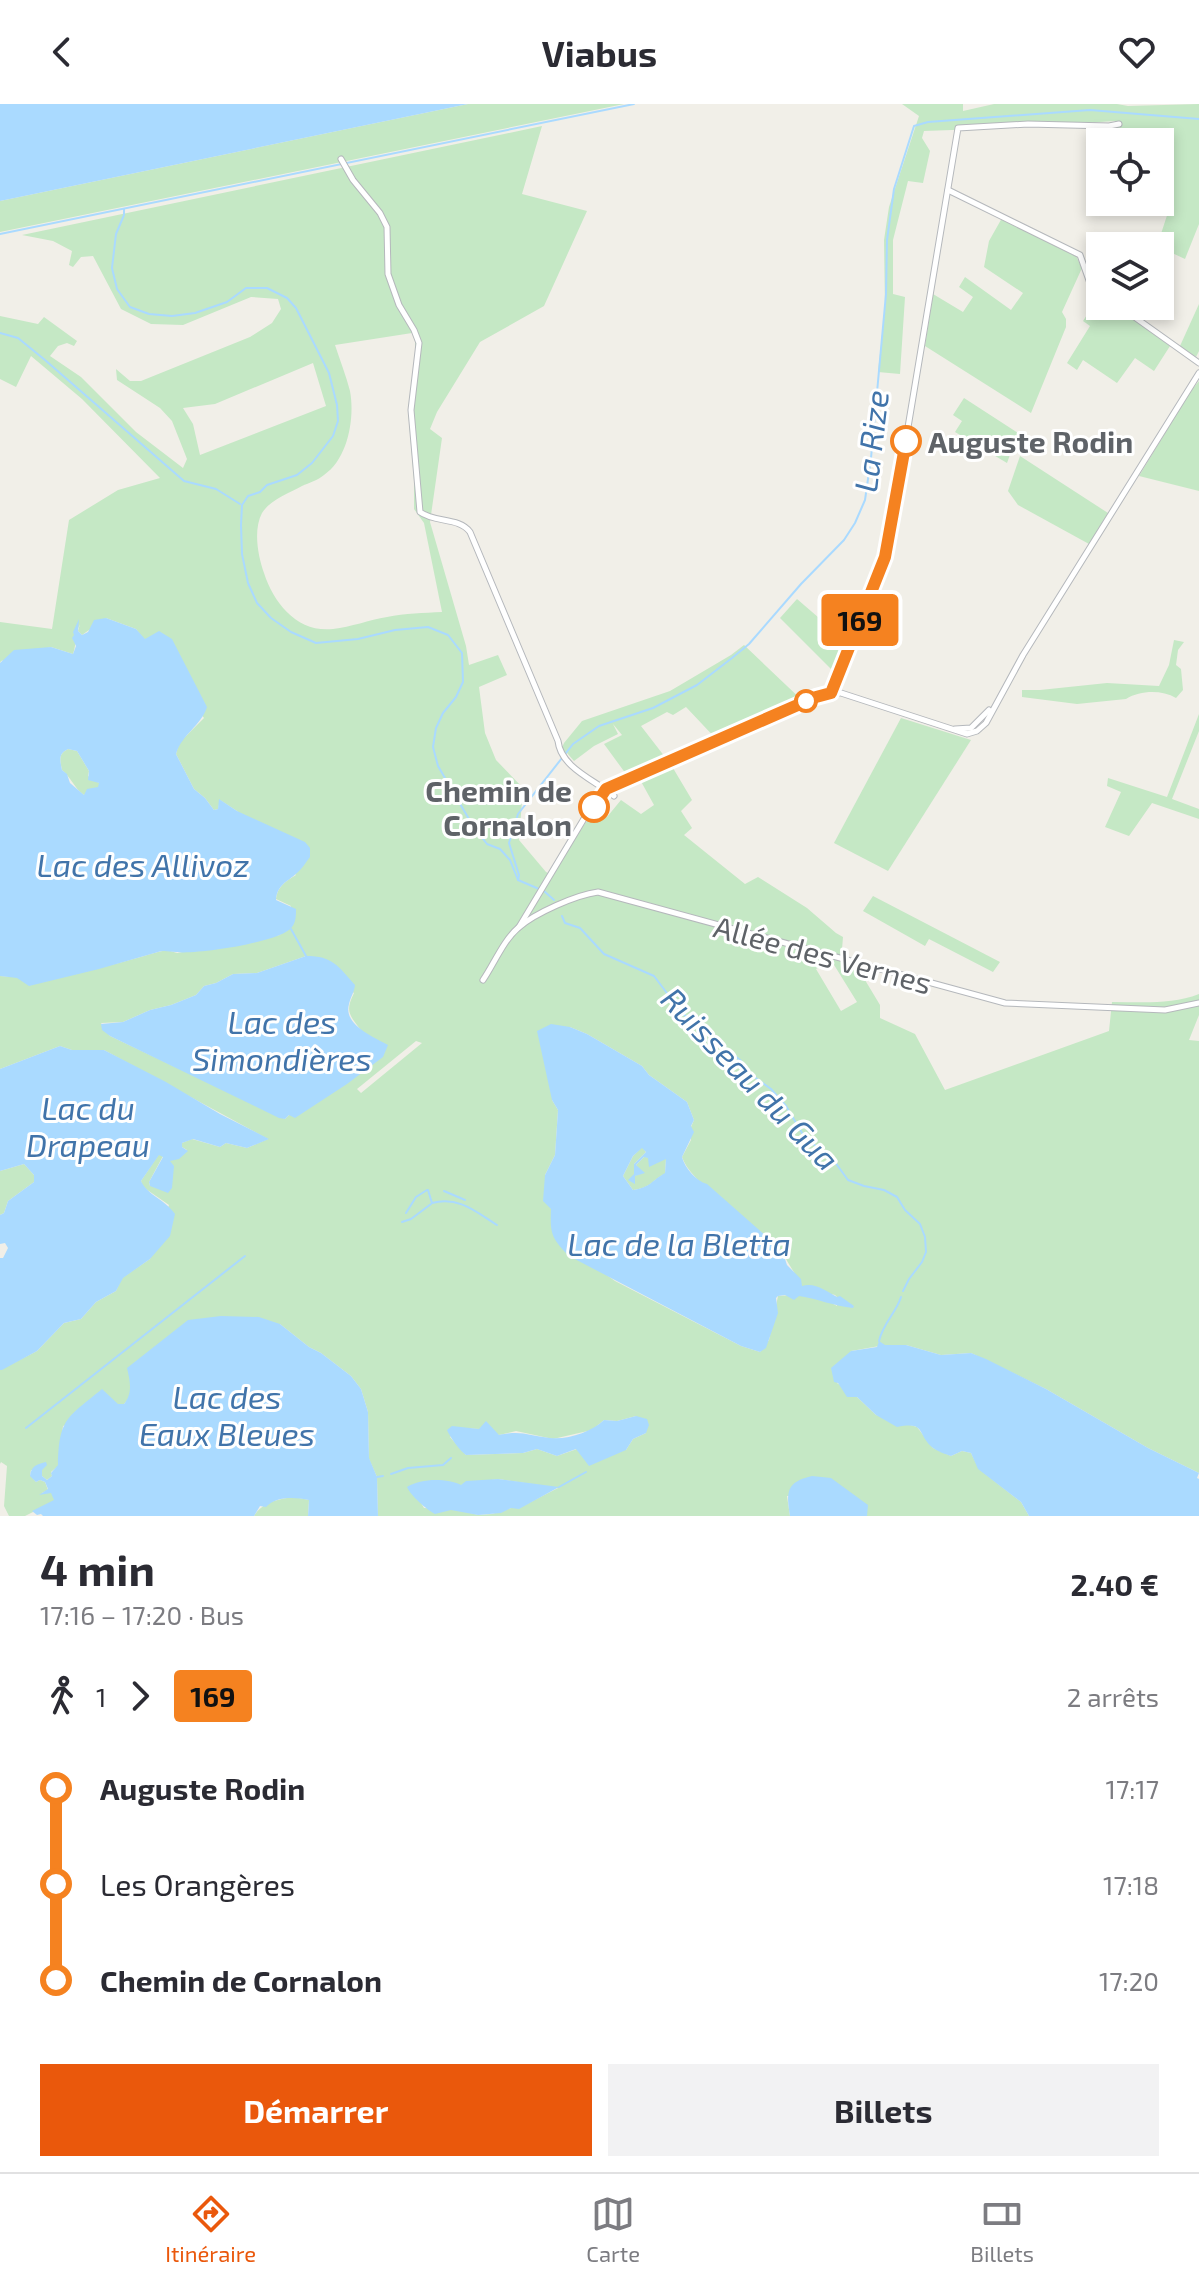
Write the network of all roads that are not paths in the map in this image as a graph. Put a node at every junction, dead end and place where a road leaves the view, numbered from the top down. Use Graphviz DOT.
graph roads {
  1 [pos="1119,124"];
  2 [pos="341,159"];
  3 [pos="948,190"];
  4 [pos="1086,272"];
  5 [pos="1139,320"];
  6 [pos="1199,363"];
  7 [pos="1199,373"];
  8 [pos="831,693"];
  9 [pos="606,789"];
  10 [pos="614,796"];
  11 [pos="519,927"];
  12 [pos="483,980"];
  13 [pos="1199,1003"];
  1 -- 3 [label="street"];
  2 -- 9 [label="street"];
  3 -- 4 [label="street"];
  3 -- 8 [label="street"];
  5 -- 6 [label="street"];
  7 -- 8 [label="street"];
  8 -- 9 [label="street"];
  9 -- 10 [label="street"];
  9 -- 11 [label="street"];
  11 -- 12 [label="street, Allée des Vernes"];
  11 -- 13 [label="street, Allée des Vernes"];
}
